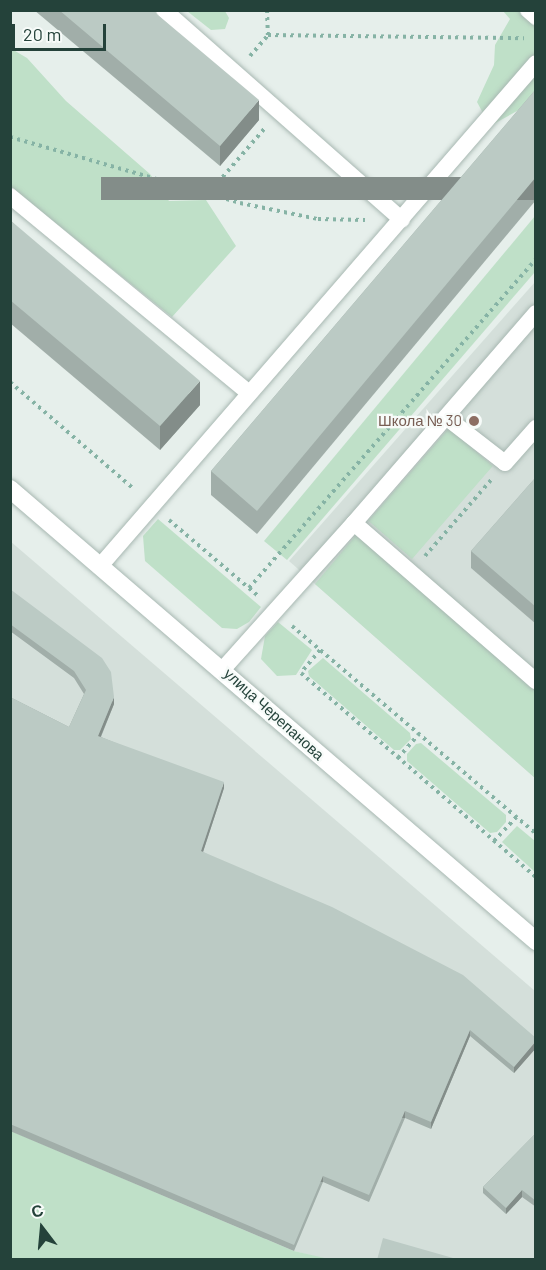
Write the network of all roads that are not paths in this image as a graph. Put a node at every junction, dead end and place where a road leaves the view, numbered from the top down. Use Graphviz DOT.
graph roads {
  1 [pos="164,10"];
  2 [pos="528,10"];
  3 [pos="536,17"];
  4 [pos="536,63"];
  5 [pos="10,196"];
  6 [pos="402,220"];
  7 [pos="536,313"];
  8 [pos="249,393"];
  9 [pos="447,418"];
  10 [pos="536,428"];
  11 [pos="10,489"];
  12 [pos="354,523"];
  13 [pos="101,565"];
  14 [pos="223,669"];
  15 [pos="536,681"];
  16 [pos="536,940"];
  1 -- 6 [label="lane"];
  2 -- 3 [label="lane"];
  4 -- 6 [label="lane"];
  5 -- 8 [label="lane"];
  6 -- 8 [label="lane"];
  7 -- 9 [label="lane"];
  8 -- 13 [label="lane"];
  9 -- 10 [label="lane"];
  9 -- 12 [label="lane"];
  11 -- 13 [label="main road, улица Черепанова"];
  12 -- 14 [label="lane"];
  12 -- 15 [label="lane"];
  13 -- 14 [label="main road, улица Черепанова"];
  14 -- 16 [label="main road, улица Черепанова"];
}
